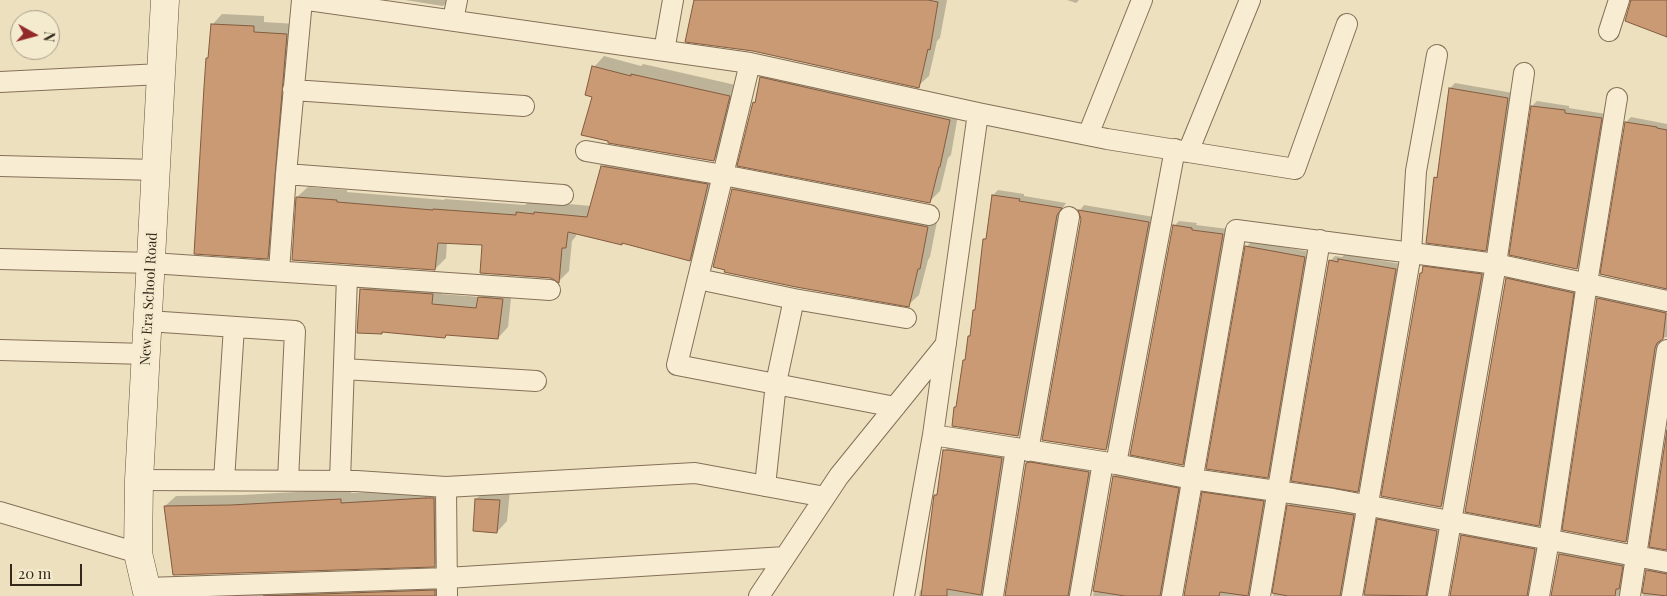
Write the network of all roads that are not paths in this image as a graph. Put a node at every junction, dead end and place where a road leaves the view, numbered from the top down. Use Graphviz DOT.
graph roads {
  1 [pos="165,0"];
  2 [pos="312,0"];
  3 [pos="457,0"];
  4 [pos="673,0"];
  5 [pos="1142,0"];
  6 [pos="1250,0"];
  7 [pos="1619,0"];
  8 [pos="453,20"];
  9 [pos="1347,24"];
  10 [pos="1609,31"];
  11 [pos="664,51"];
  12 [pos="1437,55"];
  13 [pos="750,63"];
  14 [pos="1524,73"];
  15 [pos="161,74"];
  16 [pos="0,82"];
  17 [pos="293,90"];
  18 [pos="1617,98"];
  19 [pos="524,106"];
  20 [pos="978,113"];
  21 [pos="1088,135"];
  22 [pos="1182,151"];
  23 [pos="586,152"];
  24 [pos="0,166"];
  25 [pos="156,170"];
  26 [pos="286,174"];
  27 [pos="723,175"];
  28 [pos="563,195"];
  29 [pos="929,215"];
  30 [pos="1069,218"];
  31 [pos="1320,240"];
  32 [pos="1411,253"];
  33 [pos="0,259"];
  34 [pos="151,263"];
  35 [pos="1496,264"];
  36 [pos="279,271"];
  37 [pos="347,276"];
  38 [pos="698,279"];
  39 [pos="1587,283"];
  40 [pos="550,290"];
  41 [pos="794,299"];
  42 [pos="1667,301"];
  43 [pos="906,318"];
  44 [pos="148,321"];
  45 [pos="234,327"];
  46 [pos="946,344"];
  47 [pos="0,350"];
  48 [pos="1667,350"];
  49 [pos="146,354"];
  50 [pos="344,369"];
  51 [pos="536,381"];
  52 [pos="776,383"];
  53 [pos="895,407"];
  54 [pos="933,435"];
  55 [pos="1022,450"];
  56 [pos="1109,463"];
  57 [pos="1192,479"];
  58 [pos="139,480"];
  59 [pos="224,480"];
  60 [pos="288,480"];
  61 [pos="340,481"];
  62 [pos="766,486"];
  63 [pos="446,487"];
  64 [pos="1277,490"];
  65 [pos="825,497"];
  66 [pos="1368,506"];
  67 [pos="0,512"];
  68 [pos="1451,521"];
  69 [pos="1549,540"];
  70 [pos="138,553"];
  71 [pos="1636,556"];
  72 [pos="785,557"];
  73 [pos="1667,562"];
  74 [pos="447,587"];
  75 [pos="147,592"];
  76 [pos="759,596"];
  77 [pos="904,596"];
  78 [pos="993,596"];
  79 [pos="1080,596"];
  80 [pos="1172,596"];
  81 [pos="1260,596"];
  82 [pos="1352,596"];
  83 [pos="1438,596"];
  84 [pos="1538,596"];
  85 [pos="1630,596"];
  1 -- 15 [label="street, New Era School Road"];
  2 -- 8 [label="street"];
  2 -- 17 [label="street"];
  3 -- 8 [label="street"];
  4 -- 11 [label="street"];
  5 -- 21 [label="street"];
  6 -- 22 [label="street"];
  7 -- 10 [label="street"];
  8 -- 11 [label="street"];
  9 -- 22 [label="street"];
  11 -- 13 [label="street"];
  12 -- 32 [label="street"];
  13 -- 20 [label="street"];
  13 -- 27 [label="street"];
  14 -- 35 [label="street"];
  15 -- 16 [label="street"];
  15 -- 25 [label="street, New Era School Road"];
  17 -- 19 [label="street"];
  17 -- 26 [label="street"];
  18 -- 39 [label="street"];
  20 -- 21 [label="street"];
  20 -- 46 [label="street"];
  21 -- 22 [label="street"];
  22 -- 56 [label="street"];
  23 -- 27 [label="street"];
  24 -- 25 [label="street"];
  25 -- 34 [label="street, New Era School Road"];
  26 -- 28 [label="street"];
  26 -- 36 [label="street"];
  27 -- 29 [label="street"];
  27 -- 38 [label="street"];
  30 -- 55 [label="street"];
  31 -- 32 [label="street"];
  31 -- 57 [label="street"];
  31 -- 64 [label="street"];
  32 -- 35 [label="street"];
  32 -- 66 [label="street"];
  33 -- 34 [label="street"];
  34 -- 36 [label="street"];
  34 -- 44 [label="street, New Era School Road"];
  35 -- 39 [label="street"];
  35 -- 68 [label="street"];
  36 -- 37 [label="street"];
  37 -- 40 [label="street"];
  37 -- 50 [label="street"];
  38 -- 41 [label="street"];
  38 -- 52 [label="street"];
  39 -- 42 [label="street"];
  39 -- 69 [label="street"];
  41 -- 43 [label="street"];
  41 -- 52 [label="street"];
  44 -- 45 [label="street"];
  44 -- 49 [label="street, New Era School Road"];
  45 -- 59 [label="street"];
  45 -- 60 [label="street"];
  46 -- 53 [label="street"];
  46 -- 54 [label="street"];
  47 -- 49 [label="street"];
  48 -- 71 [label="street"];
  49 -- 58 [label="street, New Era School Road"];
  50 -- 51 [label="street"];
  50 -- 61 [label="street"];
  52 -- 53 [label="street"];
  52 -- 62 [label="street"];
  53 -- 65 [label="street"];
  54 -- 55 [label="street"];
  54 -- 77 [label="street"];
  55 -- 56 [label="street"];
  55 -- 78 [label="street"];
  56 -- 57 [label="street"];
  56 -- 79 [label="street"];
  57 -- 64 [label="street"];
  57 -- 80 [label="street"];
  58 -- 59 [label="street"];
  58 -- 70 [label="street, New Era School Road"];
  59 -- 60 [label="street"];
  60 -- 61 [label="street"];
  61 -- 63 [label="street"];
  62 -- 63 [label="street"];
  62 -- 65 [label="street"];
  63 -- 74 [label="street"];
  64 -- 66 [label="street"];
  64 -- 81 [label="street"];
  65 -- 72 [label="street"];
  66 -- 68 [label="street"];
  66 -- 82 [label="street"];
  67 -- 70 [label="street"];
  68 -- 69 [label="street"];
  68 -- 83 [label="street"];
  69 -- 71 [label="street"];
  69 -- 84 [label="street"];
  70 -- 75 [label="street, New Era School Road"];
  71 -- 73 [label="street"];
  71 -- 85 [label="street"];
  72 -- 74 [label="street"];
  72 -- 76 [label="street"];
  74 -- 75 [label="street"];
}
